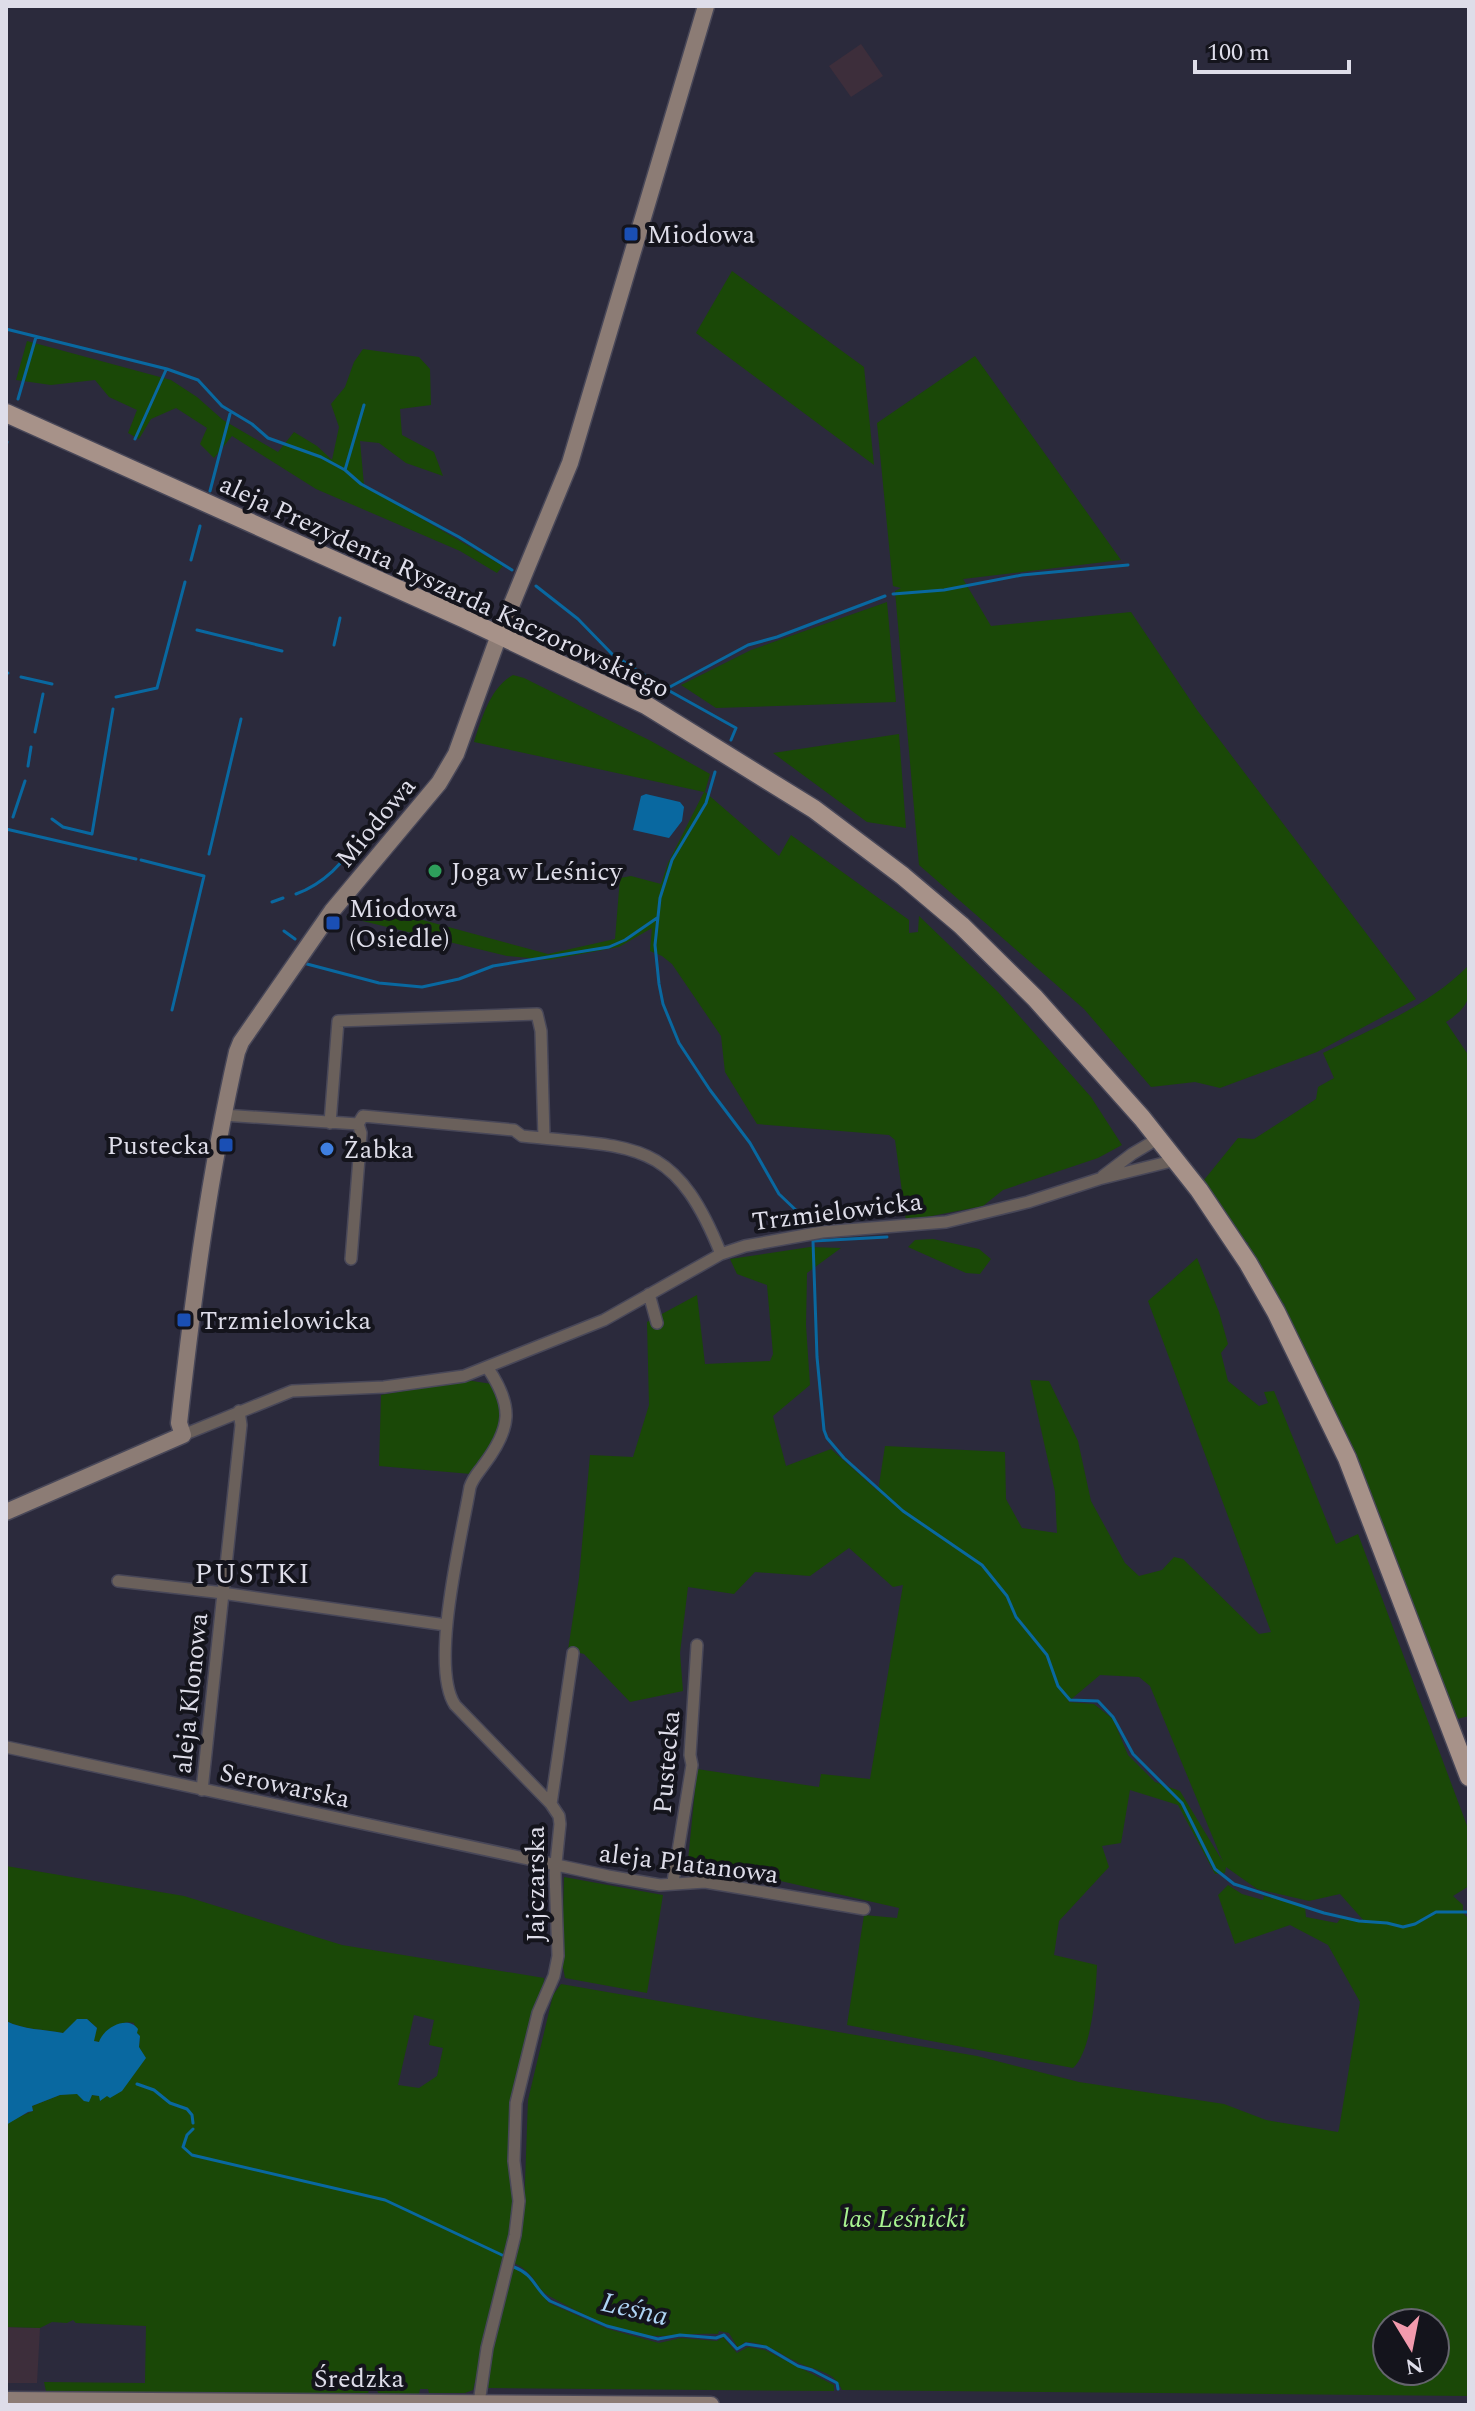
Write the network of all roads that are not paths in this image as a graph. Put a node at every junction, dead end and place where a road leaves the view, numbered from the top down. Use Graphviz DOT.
graph roads {
  1 [pos="706,6"];
  2 [pos="6,413"];
  3 [pos="499,635"];
  4 [pos="223,1115"];
  5 [pos="330,1123"];
  6 [pos="358,1124"];
  7 [pos="544,1138"];
  8 [pos="1159,1138"];
  9 [pos="1176,1160"];
  10 [pos="1099,1179"];
  11 [pos="721,1254"];
  12 [pos="351,1259"];
  13 [pos="649,1294"];
  14 [pos="657,1323"];
  15 [pos="487,1367"];
  16 [pos="239,1411"];
  17 [pos="183,1435"];
  18 [pos="6,1512"];
  19 [pos="118,1581"];
  20 [pos="223,1593"];
  21 [pos="446,1625"];
  22 [pos="697,1645"];
  23 [pos="573,1653"];
  24 [pos="6,1747"];
  25 [pos="1469,1777"];
  26 [pos="202,1790"];
  27 [pos="551,1804"];
  28 [pos="556,1866"];
  29 [pos="673,1882"];
  30 [pos="864,1909"];
  31 [pos="6,2400"];
  32 [pos="479,2404"];
  33 [pos="711,2405"];
  1 -- 3 [label="street, Miodowa"];
  2 -- 3 [label="main road, aleja Prezydenta Ryszarda Kaczorowskiego"];
  3 -- 4 [label="street, Miodowa"];
  3 -- 8 [label="main road, aleja Prezydenta Ryszarda Kaczorowskiego"];
  4 -- 5 [label="street"];
  4 -- 17 [label="street, Miodowa"];
  5 -- 6 [label="street"];
  5 -- 7 [label="street"];
  6 -- 7 [label="street"];
  6 -- 12 [label="street"];
  7 -- 11 [label="street"];
  8 -- 9 [label="main road, aleja Prezydenta Ryszarda Kaczorowskiego"];
  8 -- 10 [label="street, Trzmielowicka"];
  9 -- 10 [label="street, Trzmielowicka"];
  9 -- 25 [label="main road, aleja Prezydenta Ryszarda Kaczorowskiego"];
  10 -- 11 [label="street, Trzmielowicka"];
  11 -- 13 [label="street, Trzmielowicka"];
  13 -- 14 [label="street"];
  13 -- 15 [label="street, Trzmielowicka"];
  15 -- 16 [label="street, Trzmielowicka"];
  15 -- 21 [label="street, Jajczarska"];
  16 -- 17 [label="street, Trzmielowicka"];
  16 -- 20 [label="street, aleja Klonowa"];
  17 -- 18 [label="street, Trzmielowicka"];
  19 -- 20 [label="street"];
  20 -- 21 [label="street"];
  20 -- 26 [label="street, aleja Klonowa"];
  21 -- 27 [label="street, Jajczarska"];
  22 -- 29 [label="street, Pustecka"];
  23 -- 27 [label="street"];
  24 -- 26 [label="street, Serowarska"];
  26 -- 28 [label="street, Serowarska"];
  27 -- 28 [label="street, Jajczarska"];
  28 -- 29 [label="street, aleja Platanowa"];
  28 -- 32 [label="street, Jajczarska"];
  29 -- 30 [label="street, aleja Platanowa"];
  31 -- 32 [label="street, Średzka"];
  32 -- 33 [label="street, Średzka"];
}
